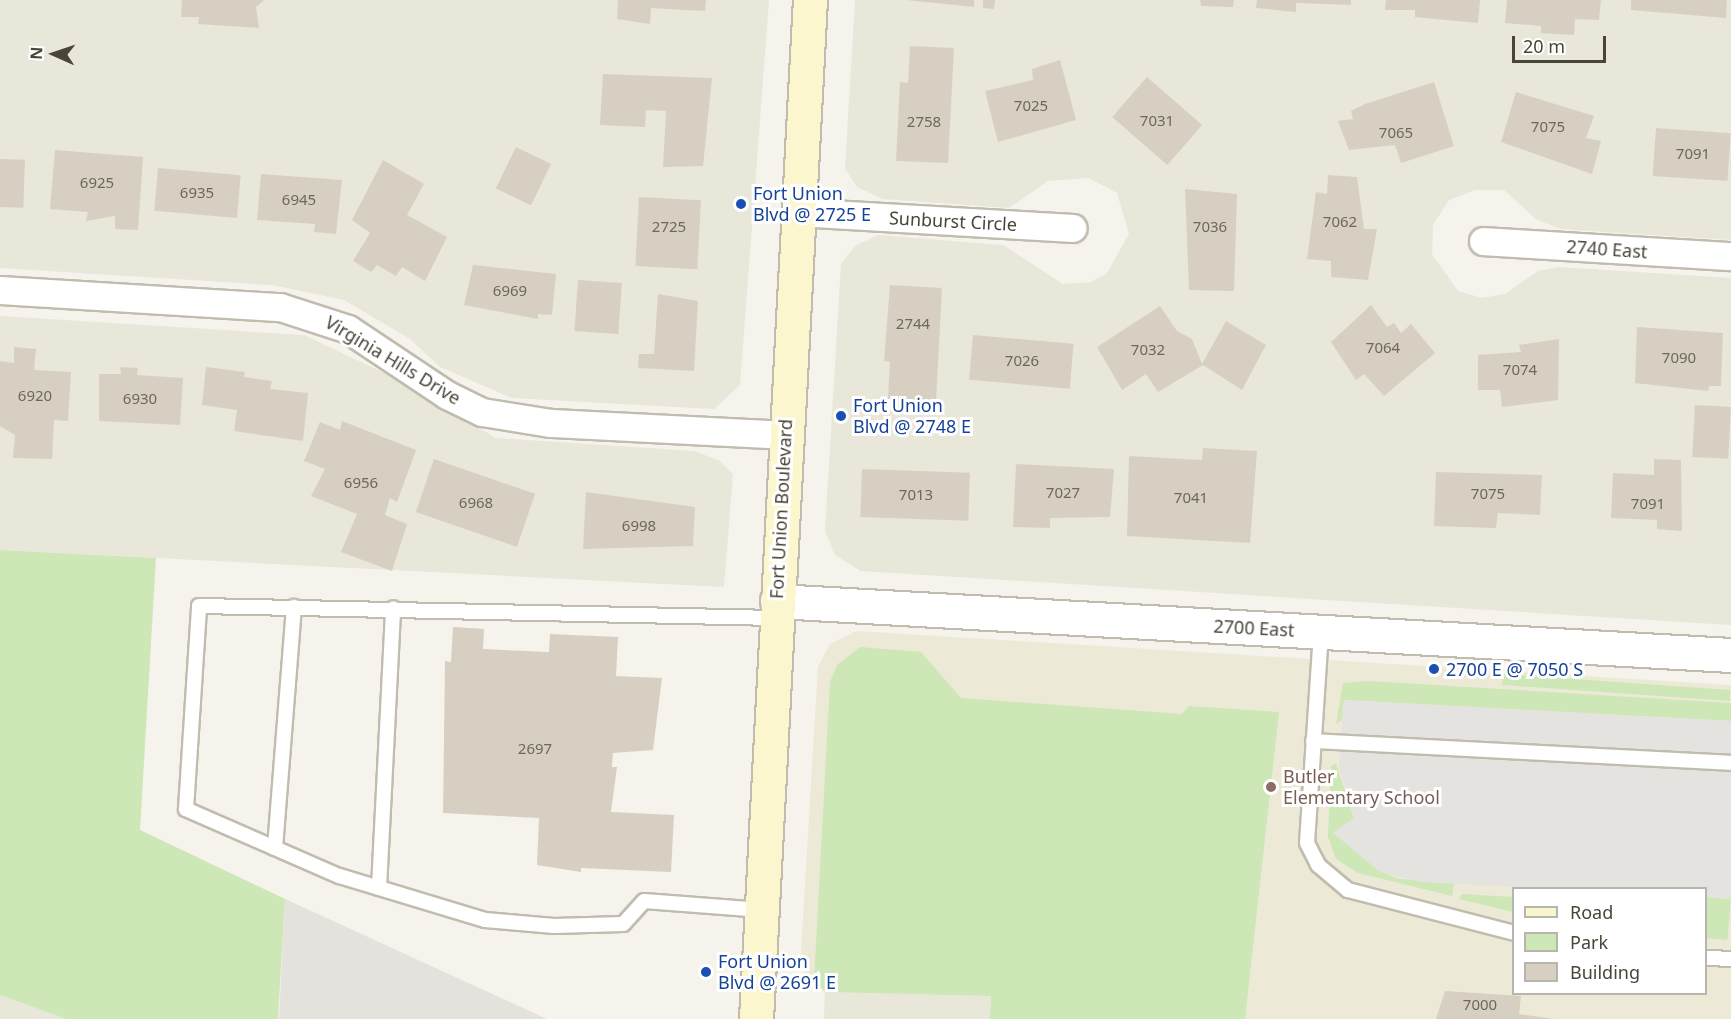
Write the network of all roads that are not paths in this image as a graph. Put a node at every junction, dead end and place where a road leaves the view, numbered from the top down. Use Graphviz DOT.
graph roads {
  1 [pos="810,0"];
  2 [pos="798,212"];
  3 [pos="1073,228"];
  4 [pos="1483,241"];
  5 [pos="1731,256"];
  6 [pos="0,290"];
  7 [pos="784,435"];
  8 [pos="294,607"];
  9 [pos="393,608"];
  10 [pos="777,610"];
  11 [pos="1321,632"];
  12 [pos="1731,654"];
  13 [pos="1313,741"];
  14 [pos="1731,763"];
  15 [pos="275,848"];
  16 [pos="379,888"];
  17 [pos="763,910"];
  18 [pos="1512,932"];
  19 [pos="1707,957"];
  20 [pos="1731,959"];
  21 [pos="756,1019"];
  1 -- 2 [label="main road, Fort Union Boulevard"];
  2 -- 3 [label="street, Sunburst Circle"];
  2 -- 7 [label="main road, Fort Union Boulevard"];
  4 -- 5 [label="street, 2740 East"];
  6 -- 7 [label="street, Virginia Hills Drive"];
  7 -- 10 [label="main road, Fort Union Boulevard"];
  8 -- 9 [label="lane"];
  8 -- 15 [label="lane"];
  8 -- 15 [label="lane"];
  9 -- 10 [label="lane"];
  9 -- 16 [label="lane"];
  10 -- 11 [label="street, 2700 East"];
  10 -- 17 [label="main road, Fort Union Boulevard"];
  11 -- 12 [label="street, 2700 East"];
  11 -- 13 [label="lane"];
  13 -- 14 [label="lane"];
  13 -- 18 [label="lane"];
  15 -- 16 [label="lane"];
  16 -- 17 [label="lane"];
  17 -- 21 [label="main road, Fort Union Boulevard"];
  19 -- 20 [label="lane"];
}
